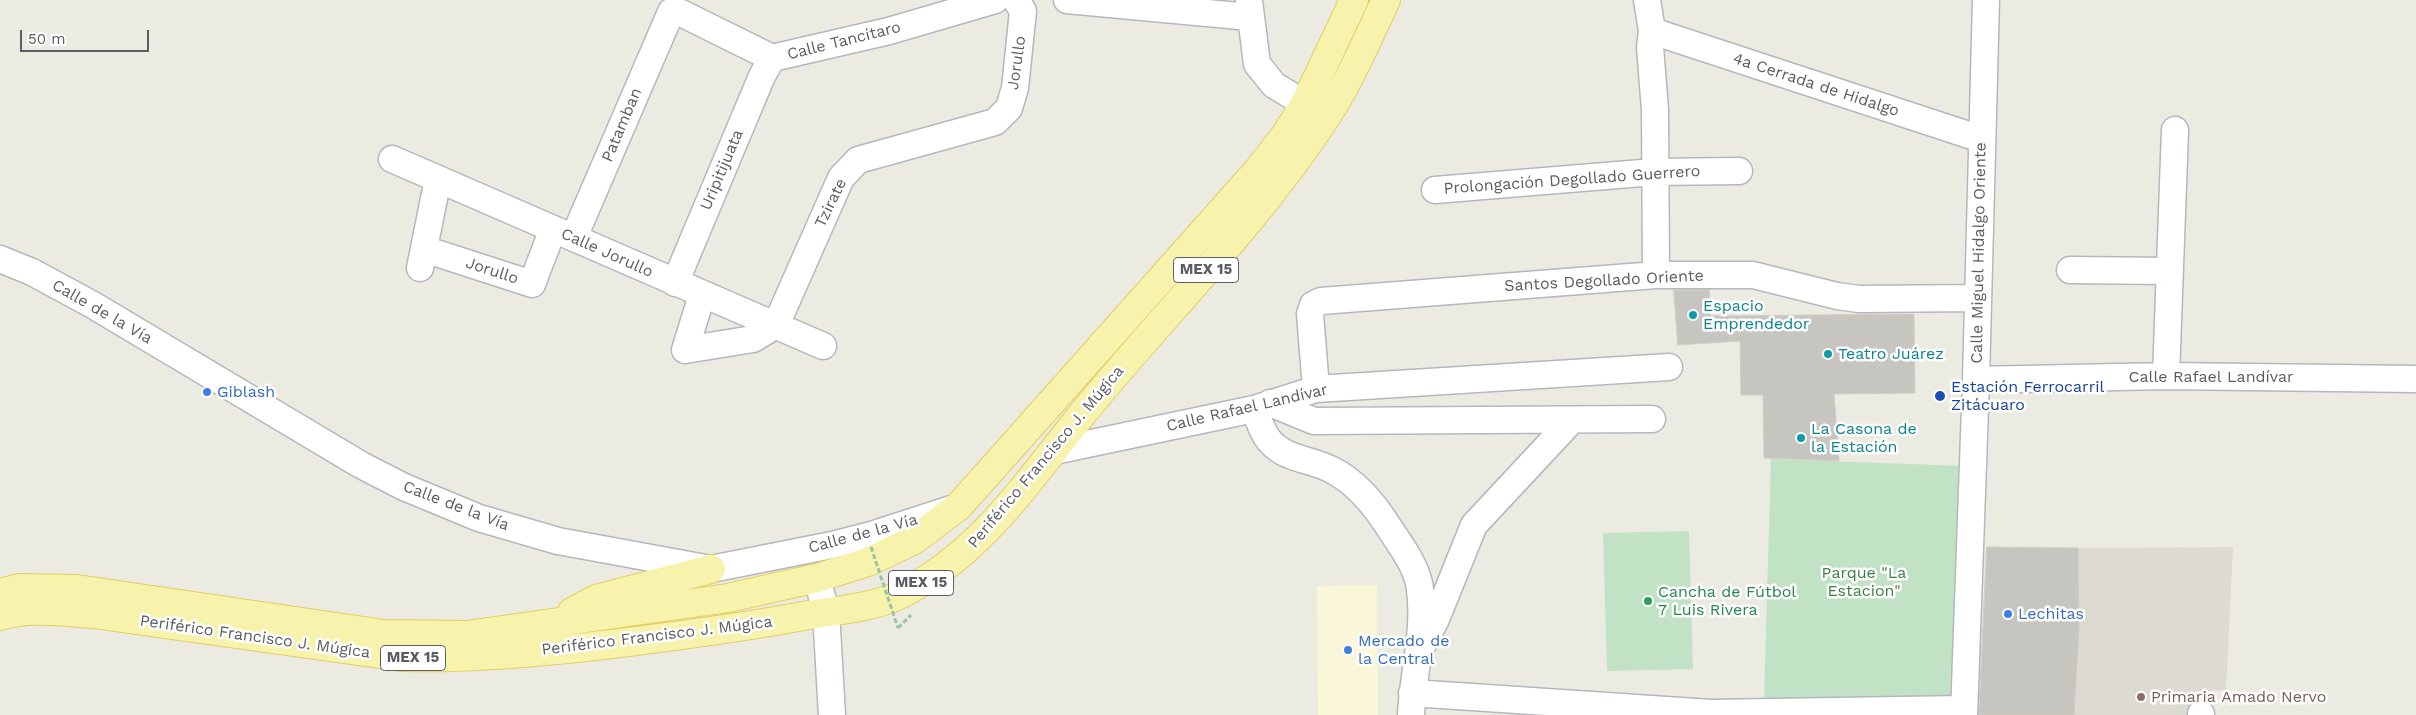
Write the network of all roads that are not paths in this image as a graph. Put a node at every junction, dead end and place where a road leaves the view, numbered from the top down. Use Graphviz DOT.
graph roads {
  1 [pos="995,0"];
  2 [pos="1016,0"];
  3 [pos="1067,0"];
  4 [pos="1354,0"];
  5 [pos="1386,0"];
  6 [pos="1647,0"];
  7 [pos="1986,0"];
  8 [pos="1249,8"];
  9 [pos="671,12"];
  10 [pos="1652,31"];
  11 [pos="772,58"];
  12 [pos="1315,111"];
  13 [pos="995,122"];
  14 [pos="2174,130"];
  15 [pos="1981,139"];
  16 [pos="392,159"];
  17 [pos="1739,171"];
  18 [pos="1654,172"];
  19 [pos="438,179"];
  20 [pos="1435,190"];
  21 [pos="564,233"];
  22 [pos="0,259"];
  23 [pos="2070,270"];
  24 [pos="2169,271"];
  25 [pos="1656,275"];
  26 [pos="675,283"];
  27 [pos="702,295"];
  28 [pos="1978,298"];
  29 [pos="776,325"];
  30 [pos="823,346"];
  31 [pos="1669,366"];
  32 [pos="2166,376"];
  33 [pos="2416,379"];
  34 [pos="1976,380"];
  35 [pos="1316,389"];
  36 [pos="1262,406"];
  37 [pos="1652,419"];
  38 [pos="1572,420"];
  39 [pos="1054,451"];
  40 [pos="966,499"];
  41 [pos="998,518"];
  42 [pos="711,569"];
  43 [pos="817,578"];
  44 [pos="0,592"];
  45 [pos="826,612"];
  46 [pos="0,616"];
  47 [pos="551,624"];
  48 [pos="1418,654"];
  49 [pos="1412,704"];
  50 [pos="1964,712"];
  51 [pos="1711,714"];
  52 [pos="832,715"];
  1 -- 11 [label="street, Calle Tancítaro"];
  2 -- 13 [label="street, Jorullo"];
  3 -- 8 [label="street"];
  4 -- 12 [label="main road, Periférico Francisco J. Múgica / MEX 15"];
  5 -- 12 [label="main road, Periférico Francisco J. Múgica / MEX 15"];
  6 -- 10 [label="street"];
  7 -- 15 [label="street, Calle Miguel Hidalgo Oriente"];
  8 -- 12 [label="street"];
  9 -- 11 [label="street, Calle Tancítaro"];
  9 -- 21 [label="street, Patamban"];
  10 -- 15 [label="street, 4a Cerrada de Hidalgo"];
  10 -- 18 [label="street"];
  11 -- 26 [label="street, Uripitijuata"];
  12 -- 39 [label="main road, Periférico Francisco J. Múgica / MEX 15"];
  12 -- 40 [label="main road, Periférico Francisco J. Múgica / MEX 15"];
  13 -- 29 [label="street, Tzirate"];
  14 -- 24 [label="street"];
  15 -- 28 [label="street, Calle Miguel Hidalgo Oriente"];
  16 -- 19 [label="street, Calle Jorullo"];
  17 -- 18 [label="street, Prolongación Degollado Guerrero"];
  18 -- 20 [label="street, Prolongación Degollado Guerrero"];
  18 -- 25 [label="street"];
  19 -- 21 [label="street, Calle Jorullo"];
  19 -- 21 [label="street, Jorullo"];
  21 -- 26 [label="street, Calle Jorullo"];
  22 -- 42 [label="street, Calle de la Vía"];
  23 -- 24 [label="street"];
  24 -- 32 [label="street"];
  25 -- 28 [label="street, Santos Degollado Oriente"];
  25 -- 35 [label="street, Santos Degollado Oriente"];
  26 -- 27 [label="street, Calle Jorullo"];
  27 -- 29 [label="street, Calle Jorullo"];
  27 -- 29 [label="street"];
  28 -- 34 [label="street, Calle Miguel Hidalgo Oriente"];
  29 -- 30 [label="street, Calle Jorullo"];
  31 -- 35 [label="street, Calle Rafael Landívar"];
  32 -- 33 [label="street, Calle Rafael Landívar"];
  32 -- 34 [label="street, Calle Rafael Landívar"];
  34 -- 50 [label="street, Calle Miguel Hidalgo Oriente"];
  35 -- 36 [label="street, Calle Rafael Landívar"];
  36 -- 38 [label="street"];
  36 -- 39 [label="street, Calle Rafael Landívar"];
  36 -- 48 [label="street"];
  37 -- 38 [label="street"];
  38 -- 48 [label="street"];
  39 -- 41 [label="main road, Periférico Francisco J. Múgica / MEX 15"];
  40 -- 41 [label="main road"];
  40 -- 42 [label="street, Calle de la Vía"];
  40 -- 43 [label="main road, Periférico Francisco J. Múgica / MEX 15"];
  41 -- 45 [label="main road, Periférico Francisco J. Múgica / MEX 15"];
  42 -- 47 [label="main road"];
  43 -- 45 [label="street"];
  43 -- 47 [label="main road, Periférico Francisco J. Múgica / MEX 15"];
  44 -- 47 [label="main road, Periférico Francisco J. Múgica / MEX 15"];
  45 -- 46 [label="main road, Periférico Francisco J. Múgica / MEX 15"];
  45 -- 52 [label="street"];
  48 -- 49 [label="street"];
  49 -- 51 [label="street"];
  50 -- 51 [label="street"];
}
